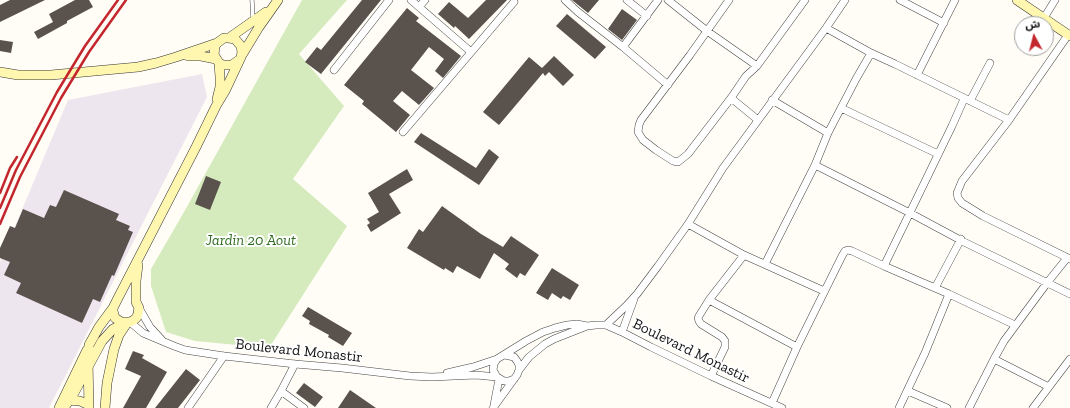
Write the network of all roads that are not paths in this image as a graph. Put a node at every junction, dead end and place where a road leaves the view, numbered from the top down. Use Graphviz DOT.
graph roads {
  1 [pos="252,0"];
  2 [pos="389,0"];
  3 [pos="411,0"];
  4 [pos="426,0"];
  5 [pos="565,0"];
  6 [pos="628,0"];
  7 [pos="658,0"];
  8 [pos="668,0"];
  9 [pos="729,0"];
  10 [pos="805,0"];
  11 [pos="845,0"];
  12 [pos="900,0"];
  13 [pos="955,0"];
  14 [pos="1018,0"];
  15 [pos="1055,0"];
  16 [pos="514,2"];
  17 [pos="275,4"];
  18 [pos="419,7"];
  19 [pos="647,16"];
  20 [pos="1041,16"];
  21 [pos="1045,16"];
  22 [pos="253,21"];
  23 [pos="944,23"];
  24 [pos="1054,25"];
  25 [pos="826,28"];
  26 [pos="707,31"];
  27 [pos="1069,36"];
  28 [pos="229,38"];
  29 [pos="217,42"];
  30 [pos="623,47"];
  31 [pos="471,52"];
  32 [pos="871,53"];
  33 [pos="176,57"];
  34 [pos="240,57"];
  35 [pos="218,61"];
  36 [pos="990,63"];
  37 [pos="757,66"];
  38 [pos="334,70"];
  39 [pos="0,72"];
  40 [pos="917,75"];
  41 [pos="668,85"];
  42 [pos="731,98"];
  43 [pos="772,100"];
  44 [pos="967,100"];
  45 [pos="216,106"];
  46 [pos="841,108"];
  47 [pos="758,120"];
  48 [pos="1009,120"];
  49 [pos="403,132"];
  50 [pos="828,133"];
  51 [pos="938,154"];
  52 [pos="815,165"];
  53 [pos="910,213"];
  54 [pos="688,224"];
  55 [pos="961,239"];
  56 [pos="140,255"];
  57 [pos="744,255"];
  58 [pos="1068,258"];
  59 [pos="765,264"];
  60 [pos="884,266"];
  61 [pos="1047,283"];
  62 [pos="935,288"];
  63 [pos="824,291"];
  64 [pos="637,294"];
  65 [pos="949,294"];
  66 [pos="1070,294"];
  67 [pos="709,300"];
  68 [pos="115,304"];
  69 [pos="138,305"];
  70 [pos="127,322"];
  71 [pos="1015,325"];
  72 [pos="587,326"];
  73 [pos="606,326"];
  74 [pos="622,332"];
  75 [pos="164,343"];
  76 [pos="89,345"];
  77 [pos="797,347"];
  78 [pos="505,355"];
  79 [pos="224,356"];
  80 [pos="497,359"];
  81 [pos="994,359"];
  82 [pos="1070,359"];
  83 [pos="295,364"];
  84 [pos="88,367"];
  85 [pos="519,370"];
  86 [pos="711,376"];
  87 [pos="432,377"];
  88 [pos="498,378"];
  89 [pos="514,379"];
  90 [pos="1049,387"];
  91 [pos="281,391"];
  92 [pos="908,391"];
  93 [pos="70,400"];
  94 [pos="772,403"];
  95 [pos="89,406"];
  96 [pos="59,408"];
  97 [pos="64,408"];
  98 [pos="105,408"];
  99 [pos="188,408"];
  100 [pos="271,408"];
  101 [pos="304,408"];
  102 [pos="782,408"];
  103 [pos="899,408"];
  104 [pos="947,408"];
  105 [pos="969,408"];
  106 [pos="1033,408"];
  1 -- 22 [label="lane"];
  2 -- 38 [label="street"];
  3 -- 18 [label="street"];
  4 -- 18 [label="street"];
  5 -- 30 [label="street"];
  6 -- 19 [label="street"];
  7 -- 19 [label="street"];
  8 -- 26 [label="street"];
  9 -- 26 [label="street"];
  10 -- 37 [label="street"];
  11 -- 25 [label="street"];
  12 -- 23 [label="street"];
  13 -- 23 [label="street"];
  14 -- 20 [label="street"];
  15 -- 21 [label="street"];
  16 -- 31 [label="street"];
  17 -- 22 [label="street"];
  17 -- 34 [label="street"];
  18 -- 31 [label="street"];
  19 -- 30 [label="street"];
  22 -- 28 [label="street"];
  23 -- 40 [label="street"];
  24 -- 27 [label="street"];
  25 -- 32 [label="street"];
  25 -- 43 [label="street"];
  26 -- 37 [label="street"];
  26 -- 41 [label="street"];
  27 -- 48 [label="street"];
  28 -- 29 [label="street"];
  28 -- 34 [label="street"];
  29 -- 33 [label="street"];
  29 -- 35 [label="street"];
  30 -- 41 [label="street"];
  31 -- 49 [label="street"];
  32 -- 40 [label="street"];
  32 -- 46 [label="street"];
  33 -- 35 [label="street"];
  33 -- 39 [label="street"];
  34 -- 35 [label="street"];
  34 -- 45 [label="street"];
  35 -- 45 [label="street"];
  36 -- 44 [label="street"];
  37 -- 42 [label="street"];
  40 -- 44 [label="street"];
  41 -- 42 [label="street"];
  42 -- 47 [label="street"];
  43 -- 47 [label="street"];
  43 -- 50 [label="street"];
  44 -- 48 [label="street"];
  44 -- 51 [label="street"];
  45 -- 56 [label="street"];
  46 -- 50 [label="street"];
  46 -- 51 [label="street"];
  47 -- 54 [label="street"];
  48 -- 58 [label="street"];
  50 -- 52 [label="street"];
  51 -- 53 [label="street"];
  52 -- 53 [label="street"];
  52 -- 59 [label="street"];
  53 -- 55 [label="street"];
  53 -- 60 [label="street"];
  54 -- 57 [label="street"];
  54 -- 64 [label="street"];
  55 -- 61 [label="street"];
  55 -- 62 [label="street"];
  56 -- 68 [label="street"];
  56 -- 69 [label="street"];
  57 -- 59 [label="street"];
  57 -- 67 [label="street"];
  58 -- 61 [label="street"];
  59 -- 63 [label="street"];
  60 -- 62 [label="street"];
  60 -- 63 [label="street"];
  61 -- 66 [label="street"];
  61 -- 71 [label="street"];
  62 -- 65 [label="street"];
  63 -- 77 [label="street"];
  64 -- 73 [label="street"];
  64 -- 74 [label="street"];
  65 -- 71 [label="street"];
  65 -- 92 [label="street"];
  67 -- 77 [label="street"];
  67 -- 86 [label="street"];
  68 -- 69 [label="street"];
  68 -- 70 [label="street"];
  68 -- 76 [label="street"];
  69 -- 70 [label="street"];
  69 -- 75 [label="street"];
  70 -- 75 [label="street, Boulevard Monastir"];
  70 -- 84 [label="street"];
  70 -- 98 [label="street"];
  71 -- 81 [label="street"];
  72 -- 73 [label="street, Boulevard Monastir"];
  72 -- 78 [label="street, Boulevard Monastir"];
  72 -- 85 [label="street, Boulevard Monastir"];
  73 -- 74 [label="street, Boulevard Monastir"];
  74 -- 86 [label="street, Boulevard Monastir"];
  75 -- 79 [label="street, Boulevard Monastir"];
  76 -- 84 [label="street"];
  76 -- 96 [label="street"];
  77 -- 94 [label="street"];
  78 -- 80 [label="street"];
  78 -- 85 [label="street"];
  79 -- 83 [label="street, Boulevard Monastir"];
  79 -- 99 [label="street"];
  80 -- 87 [label="street, Boulevard Monastir"];
  80 -- 88 [label="street"];
  81 -- 90 [label="street"];
  81 -- 105 [label="street"];
  82 -- 90 [label="street"];
  83 -- 87 [label="street, Boulevard Monastir"];
  83 -- 91 [label="street"];
  84 -- 93 [label="street"];
  84 -- 95 [label="street"];
  85 -- 89 [label="street"];
  86 -- 94 [label="street, Boulevard Monastir"];
  87 -- 88 [label="street, Boulevard Monastir"];
  88 -- 89 [label="street"];
  88 -- 89 [label="street"];
  90 -- 106 [label="street"];
  91 -- 100 [label="street"];
  91 -- 101 [label="street"];
  92 -- 103 [label="street"];
  92 -- 104 [label="street"];
  93 -- 95 [label="street"];
  93 -- 97 [label="street"];
  94 -- 102 [label="street, Boulevard Monastir"];
}
